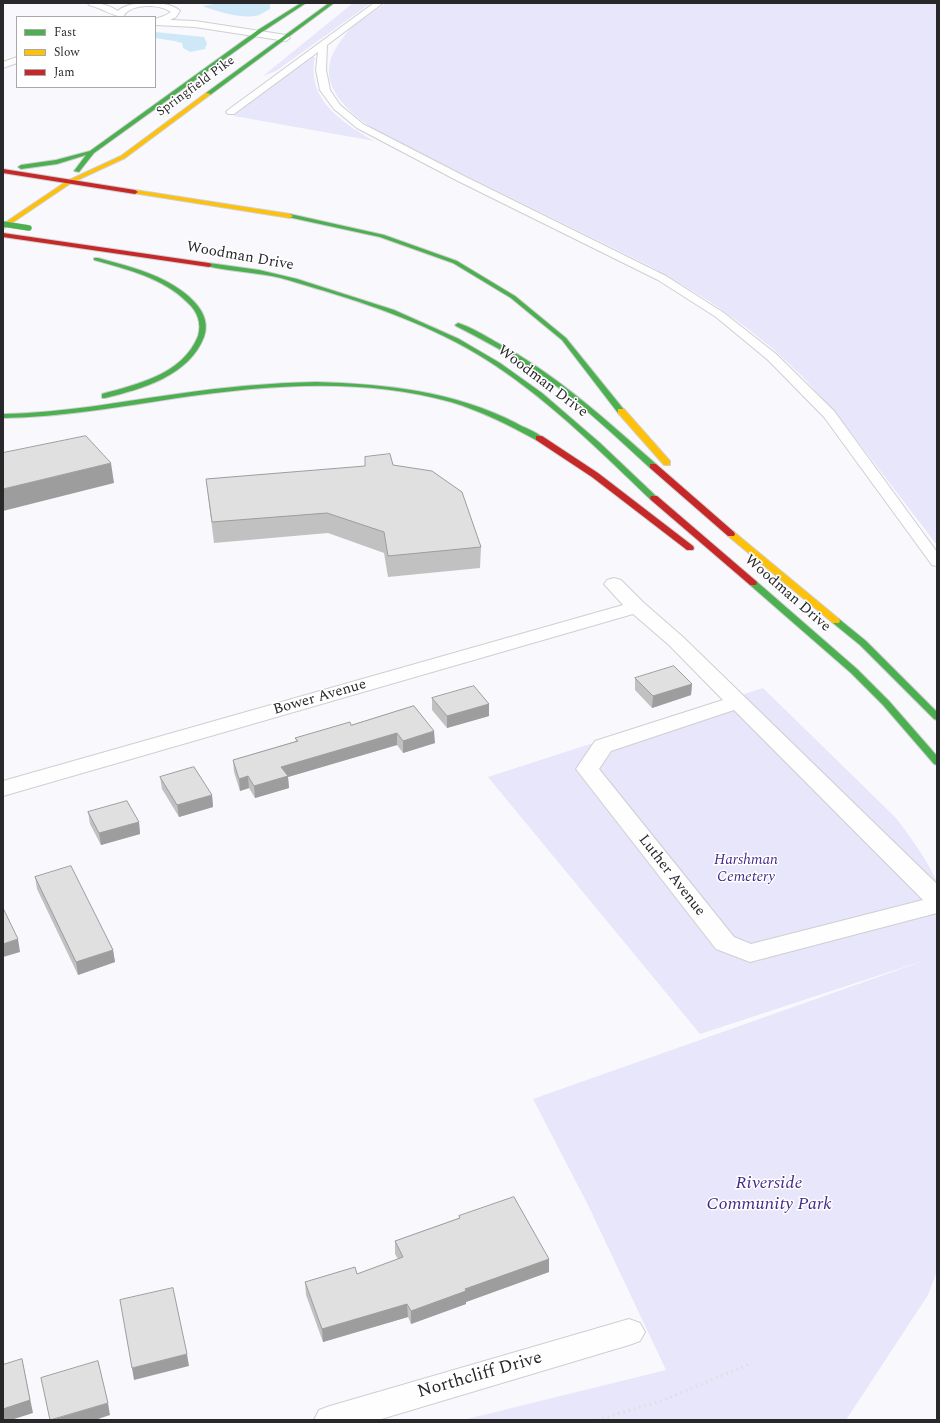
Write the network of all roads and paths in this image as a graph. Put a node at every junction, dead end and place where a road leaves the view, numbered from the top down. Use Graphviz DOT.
graph roads {
  1 [pos="92,3"];
  2 [pos="121,3"];
  3 [pos="304,3"];
  4 [pos="332,3"];
  5 [pos="379,3"];
  6 [pos="144,4"];
  7 [pos="176,11"];
  8 [pos="120,16"];
  9 [pos="156,21"];
  10 [pos="156,21"];
  11 [pos="267,26"];
  12 [pos="297,29"];
  13 [pos="256,34"];
  14 [pos="286,38"];
  15 [pos="324,43"];
  16 [pos="16,60"];
  17 [pos="3,65"];
  18 [pos="231,112"];
  19 [pos="92,152"];
  20 [pos="3,167"];
  21 [pos="3,171"];
  22 [pos="69,182"];
  23 [pos="3,224"];
  24 [pos="3,227"];
  25 [pos="33,228"];
  26 [pos="3,235"];
  27 [pos="38,241"];
  28 [pos="245,260"];
  29 [pos="284,267"];
  30 [pos="446,319"];
  31 [pos="97,398"];
  32 [pos="3,416"];
  33 [pos="738,540"];
  34 [pos="698,554"];
  35 [pos="937,562"];
  36 [pos="614,584"];
  37 [pos="766,606"];
  38 [pos="638,607"];
  39 [pos="857,674"];
  40 [pos="737,702"];
  41 [pos="937,717"];
  42 [pos="937,762"];
  43 [pos="3,789"];
  44 [pos="937,899"];
  45 [pos="937,905"];
  46 [pos="629,1332"];
  47 [pos="752,1363"];
  48 [pos="330,1420"];
  49 [pos="598,1420"];
  1 -- 8 [label="lane"];
  2 -- 6 [label="lane"];
  3 -- 11 [label="main road, Springfield Pike"];
  4 -- 12 [label="main road, Springfield Pike"];
  5 -- 15 [label="lane"];
  6 -- 7 [label="lane"];
  6 -- 8 [label="lane"];
  7 -- 9 [label="lane"];
  7 -- 11 [label="lane"];
  10 -- 13 [label="lane"];
  11 -- 12 [label="lane"];
  11 -- 13 [label="main road, Springfield Pike"];
  12 -- 14 [label="main road, Springfield Pike"];
  13 -- 14 [label="lane"];
  13 -- 19 [label="main road, Springfield Pike"];
  14 -- 22 [label="main road, Springfield Pike"];
  15 -- 18 [label="lane"];
  15 -- 35 [label="lane"];
  16 -- 17 [label="lane"];
  19 -- 20 [label="main road"];
  19 -- 22 [label="main road, Springfield Pike"];
  21 -- 22 [label="main road"];
  22 -- 24 [label="main road, Springfield Pike"];
  22 -- 33 [label="main road"];
  23 -- 25 [label="main road, bridge"];
  26 -- 27 [label="main road, Woodman Drive"];
  27 -- 31 [label="main road"];
  27 -- 39 [label="main road, Woodman Drive"];
  28 -- 29 [label="main road, Woodman Drive"];
  30 -- 33 [label="main road, Woodman Drive"];
  32 -- 34 [label="main road"];
  33 -- 41 [label="main road, Woodman Drive"];
  36 -- 38 [label="street"];
  37 -- 39 [label="main road"];
  38 -- 40 [label="street"];
  38 -- 43 [label="street, Bower Avenue"];
  39 -- 42 [label="main road, Woodman Drive"];
  40 -- 44 [label="street"];
  40 -- 45 [label="street, Luther Avenue"];
  46 -- 48 [label="street, Northcliff Drive"];
  47 -- 49 [label="path"];
}
